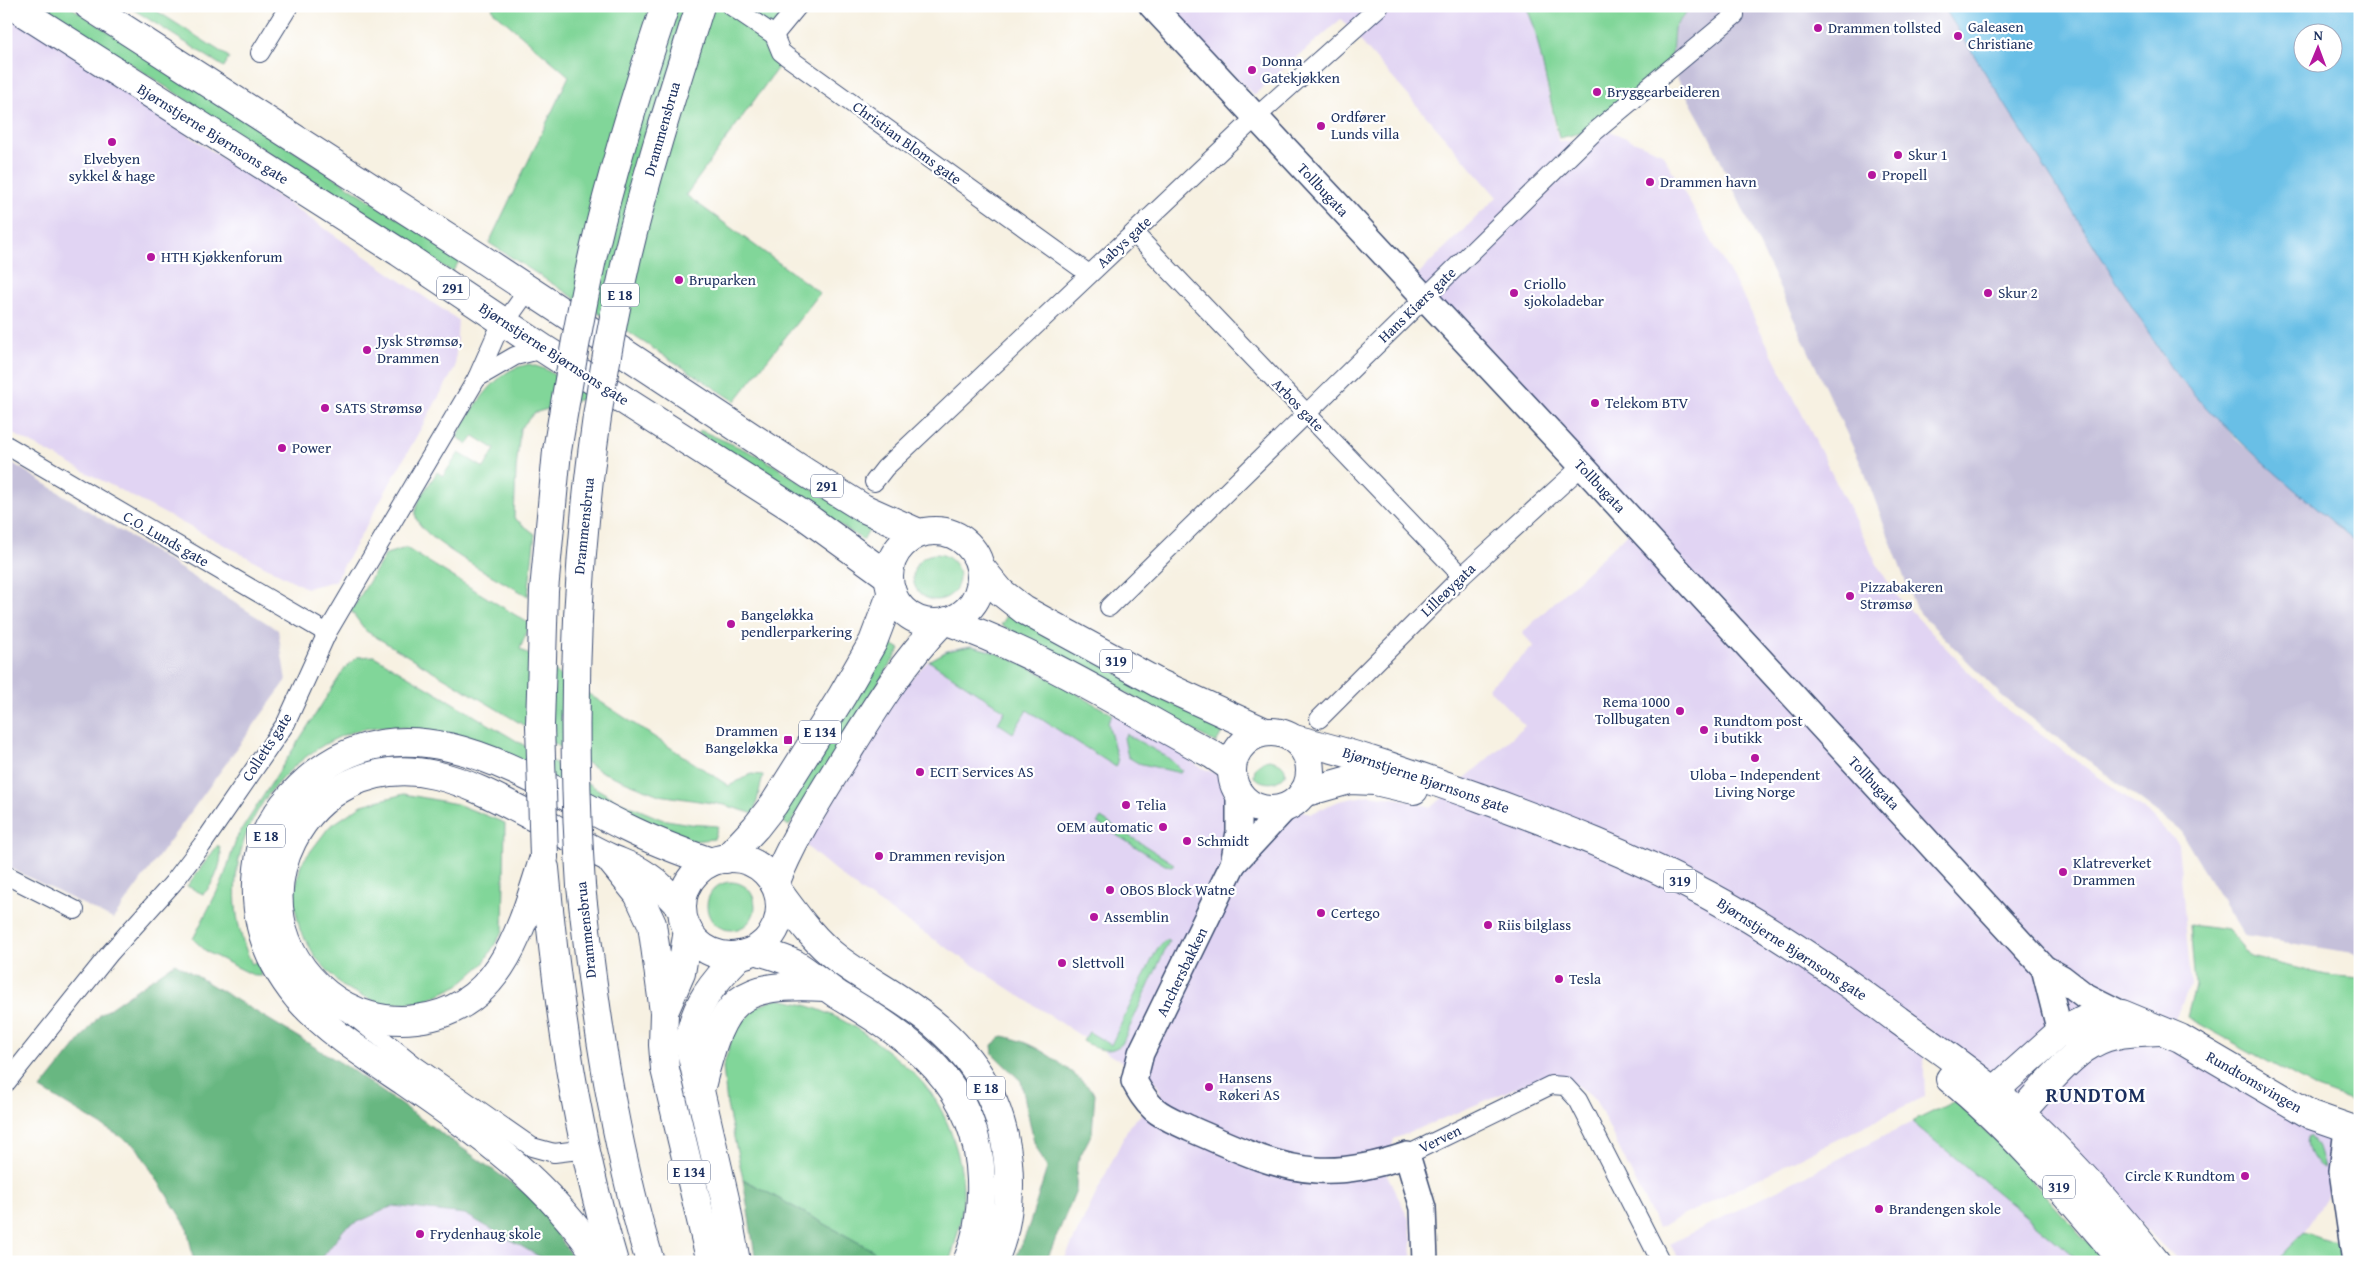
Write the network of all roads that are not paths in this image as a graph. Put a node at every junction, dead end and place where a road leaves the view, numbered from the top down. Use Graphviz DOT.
graph roads {
  1 [pos="13,6"];
  2 [pos="89,6"];
  3 [pos="289,6"];
  4 [pos="665,6"];
  5 [pos="700,6"];
  6 [pos="731,6"];
  7 [pos="798,6"];
  8 [pos="1152,6"];
  9 [pos="1380,6"];
  10 [pos="1735,10"];
  11 [pos="774,35"];
  12 [pos="260,53"];
  13 [pos="1255,118"];
  14 [pos="1134,233"];
  15 [pos="1089,274"];
  16 [pos="528,290"];
  17 [pos="1424,298"];
  18 [pos="504,321"];
  19 [pos="544,349"];
  20 [pos="478,378"];
  21 [pos="1306,414"];
  22 [pos="6,445"];
  23 [pos="1582,466"];
  24 [pos="874,482"];
  25 [pos="919,533"];
  26 [pos="981,568"];
  27 [pos="1462,576"];
  28 [pos="890,584"];
  29 [pos="1109,608"];
  30 [pos="944,622"];
  31 [pos="327,633"];
  32 [pos="1318,719"];
  33 [pos="1264,732"];
  34 [pos="1294,739"];
  35 [pos="1236,780"];
  36 [pos="1295,799"];
  37 [pos="609,858"];
  38 [pos="719,860"];
  39 [pos="1233,864"];
  40 [pos="542,873"];
  41 [pos="6,875"];
  42 [pos="776,887"];
  43 [pos="75,910"];
  44 [pos="685,920"];
  45 [pos="748,952"];
  46 [pos="2044,968"];
  47 [pos="826,987"];
  48 [pos="346,1006"];
  49 [pos="664,1012"];
  50 [pos="2088,1019"];
  51 [pos="2164,1031"];
  52 [pos="2060,1032"];
  53 [pos="1134,1082"];
  54 [pos="6,1083"];
  55 [pos="700,1090"];
  56 [pos="1993,1103"];
  57 [pos="2020,1113"];
  58 [pos="2353,1130"];
  59 [pos="587,1149"];
  60 [pos="1406,1156"];
  61 [pos="601,1262"];
  62 [pos="614,1262"];
  63 [pos="650,1262"];
  64 [pos="711,1262"];
  65 [pos="736,1262"];
  66 [pos="967,1262"];
  67 [pos="994,1262"];
  68 [pos="1424,1262"];
  69 [pos="1661,1262"];
  70 [pos="2124,1262"];
  71 [pos="2156,1262"];
  72 [pos="2355,1262"];
  1 -- 18 [label="main road, Bjørnstjerne Bjørnsons gate / 291"];
  2 -- 16 [label="main road, 291"];
  3 -- 12 [label="street"];
  4 -- 40 [label="main road, E 18, bridge"];
  5 -- 63 [label="main road, Drammensbrua / E 18, bridge"];
  6 -- 11 [label="street, Christian Bloms gate"];
  7 -- 11 [label="street"];
  8 -- 13 [label="main road, Tollbugata"];
  9 -- 13 [label="street, Aabys gate"];
  10 -- 17 [label="street, Hans Kiærs gate"];
  11 -- 15 [label="street, Christian Bloms gate"];
  13 -- 14 [label="street, Aabys gate"];
  13 -- 17 [label="main road, Tollbugata"];
  14 -- 15 [label="street, Aabys gate"];
  14 -- 21 [label="street, Arbos gate"];
  15 -- 24 [label="street, Aabys gate"];
  16 -- 18 [label="street, Colletts gate"];
  16 -- 25 [label="main road, 291"];
  17 -- 21 [label="street, Hans Kiærs gate"];
  17 -- 23 [label="main road, Tollbugata"];
  18 -- 19 [label="main road, Bjørnstjerne Bjørnsons gate / 291"];
  18 -- 20 [label="street, Colletts gate"];
  19 -- 20 [label="street, Colletts gate"];
  19 -- 28 [label="main road, Bjørnstjerne Bjørnsons gate / 291"];
  20 -- 31 [label="street, Colletts gate"];
  21 -- 27 [label="street, Arbos gate"];
  21 -- 29 [label="street, Hans Kiærs gate"];
  22 -- 31 [label="street, C.O. Lunds gate"];
  23 -- 27 [label="street, Lilleøygata"];
  23 -- 46 [label="main road, Tollbugata"];
  25 -- 26 [label="main road, 291"];
  25 -- 28 [label="main road"];
  26 -- 30 [label="main road"];
  26 -- 33 [label="main road, 319"];
  27 -- 32 [label="street, Lilleøygata"];
  28 -- 30 [label="main road, 291"];
  28 -- 38 [label="main road, E 134"];
  30 -- 35 [label="main road, 319"];
  30 -- 42 [label="main road, E 134"];
  31 -- 54 [label="street, Colletts gate"];
  33 -- 34 [label="main road, 319"];
  33 -- 35 [label="main road"];
  34 -- 36 [label="main road"];
  34 -- 56 [label="main road, Bjørnstjerne Bjørnsons gate / 319"];
  35 -- 36 [label="main road, 319"];
  35 -- 39 [label="main road"];
  36 -- 39 [label="main road"];
  36 -- 56 [label="main road, Bjørnstjerne Bjørnsons gate / 319"];
  37 -- 44 [label="main road, E 18"];
  37 -- 48 [label="main road, E 18"];
  37 -- 49 [label="main road, E 18"];
  38 -- 42 [label="main road"];
  38 -- 44 [label="main road, E 134"];
  38 -- 61 [label="main road, E 18"];
  39 -- 53 [label="main road, Anchersbakken"];
  40 -- 48 [label="main road, E 18"];
  40 -- 59 [label="main road, E 18"];
  41 -- 43 [label="street"];
  42 -- 45 [label="main road, E 134"];
  42 -- 67 [label="main road, E 18"];
  44 -- 45 [label="main road"];
  44 -- 49 [label="main road, E 134"];
  45 -- 47 [label="main road, E 18"];
  45 -- 55 [label="main road, E 134"];
  46 -- 50 [label="main road, Tollbugata"];
  46 -- 52 [label="main road, Tollbugata"];
  47 -- 55 [label="main road"];
  47 -- 66 [label="main road, E 18"];
  48 -- 59 [label="street"];
  49 -- 64 [label="main road, E 134"];
  50 -- 51 [label="main road, Rundtomsvingen"];
  50 -- 51 [label="main road, Rundtomsvingen"];
  50 -- 52 [label="main road, Rundtomsvingen"];
  50 -- 57 [label="main road, Rundtomsvingen"];
  51 -- 58 [label="main road, Rundtomsvingen"];
  52 -- 56 [label="main road, Rundtomsvingen"];
  53 -- 60 [label="main road, Verven"];
  55 -- 65 [label="main road, E 134"];
  56 -- 57 [label="main road"];
  56 -- 70 [label="main road, 319"];
  57 -- 71 [label="main road, 319"];
  58 -- 72 [label="main road, Rundtomsvingen"];
  59 -- 62 [label="main road, E 18"];
  60 -- 68 [label="main road"];
  60 -- 69 [label="street, Verven"];
}
